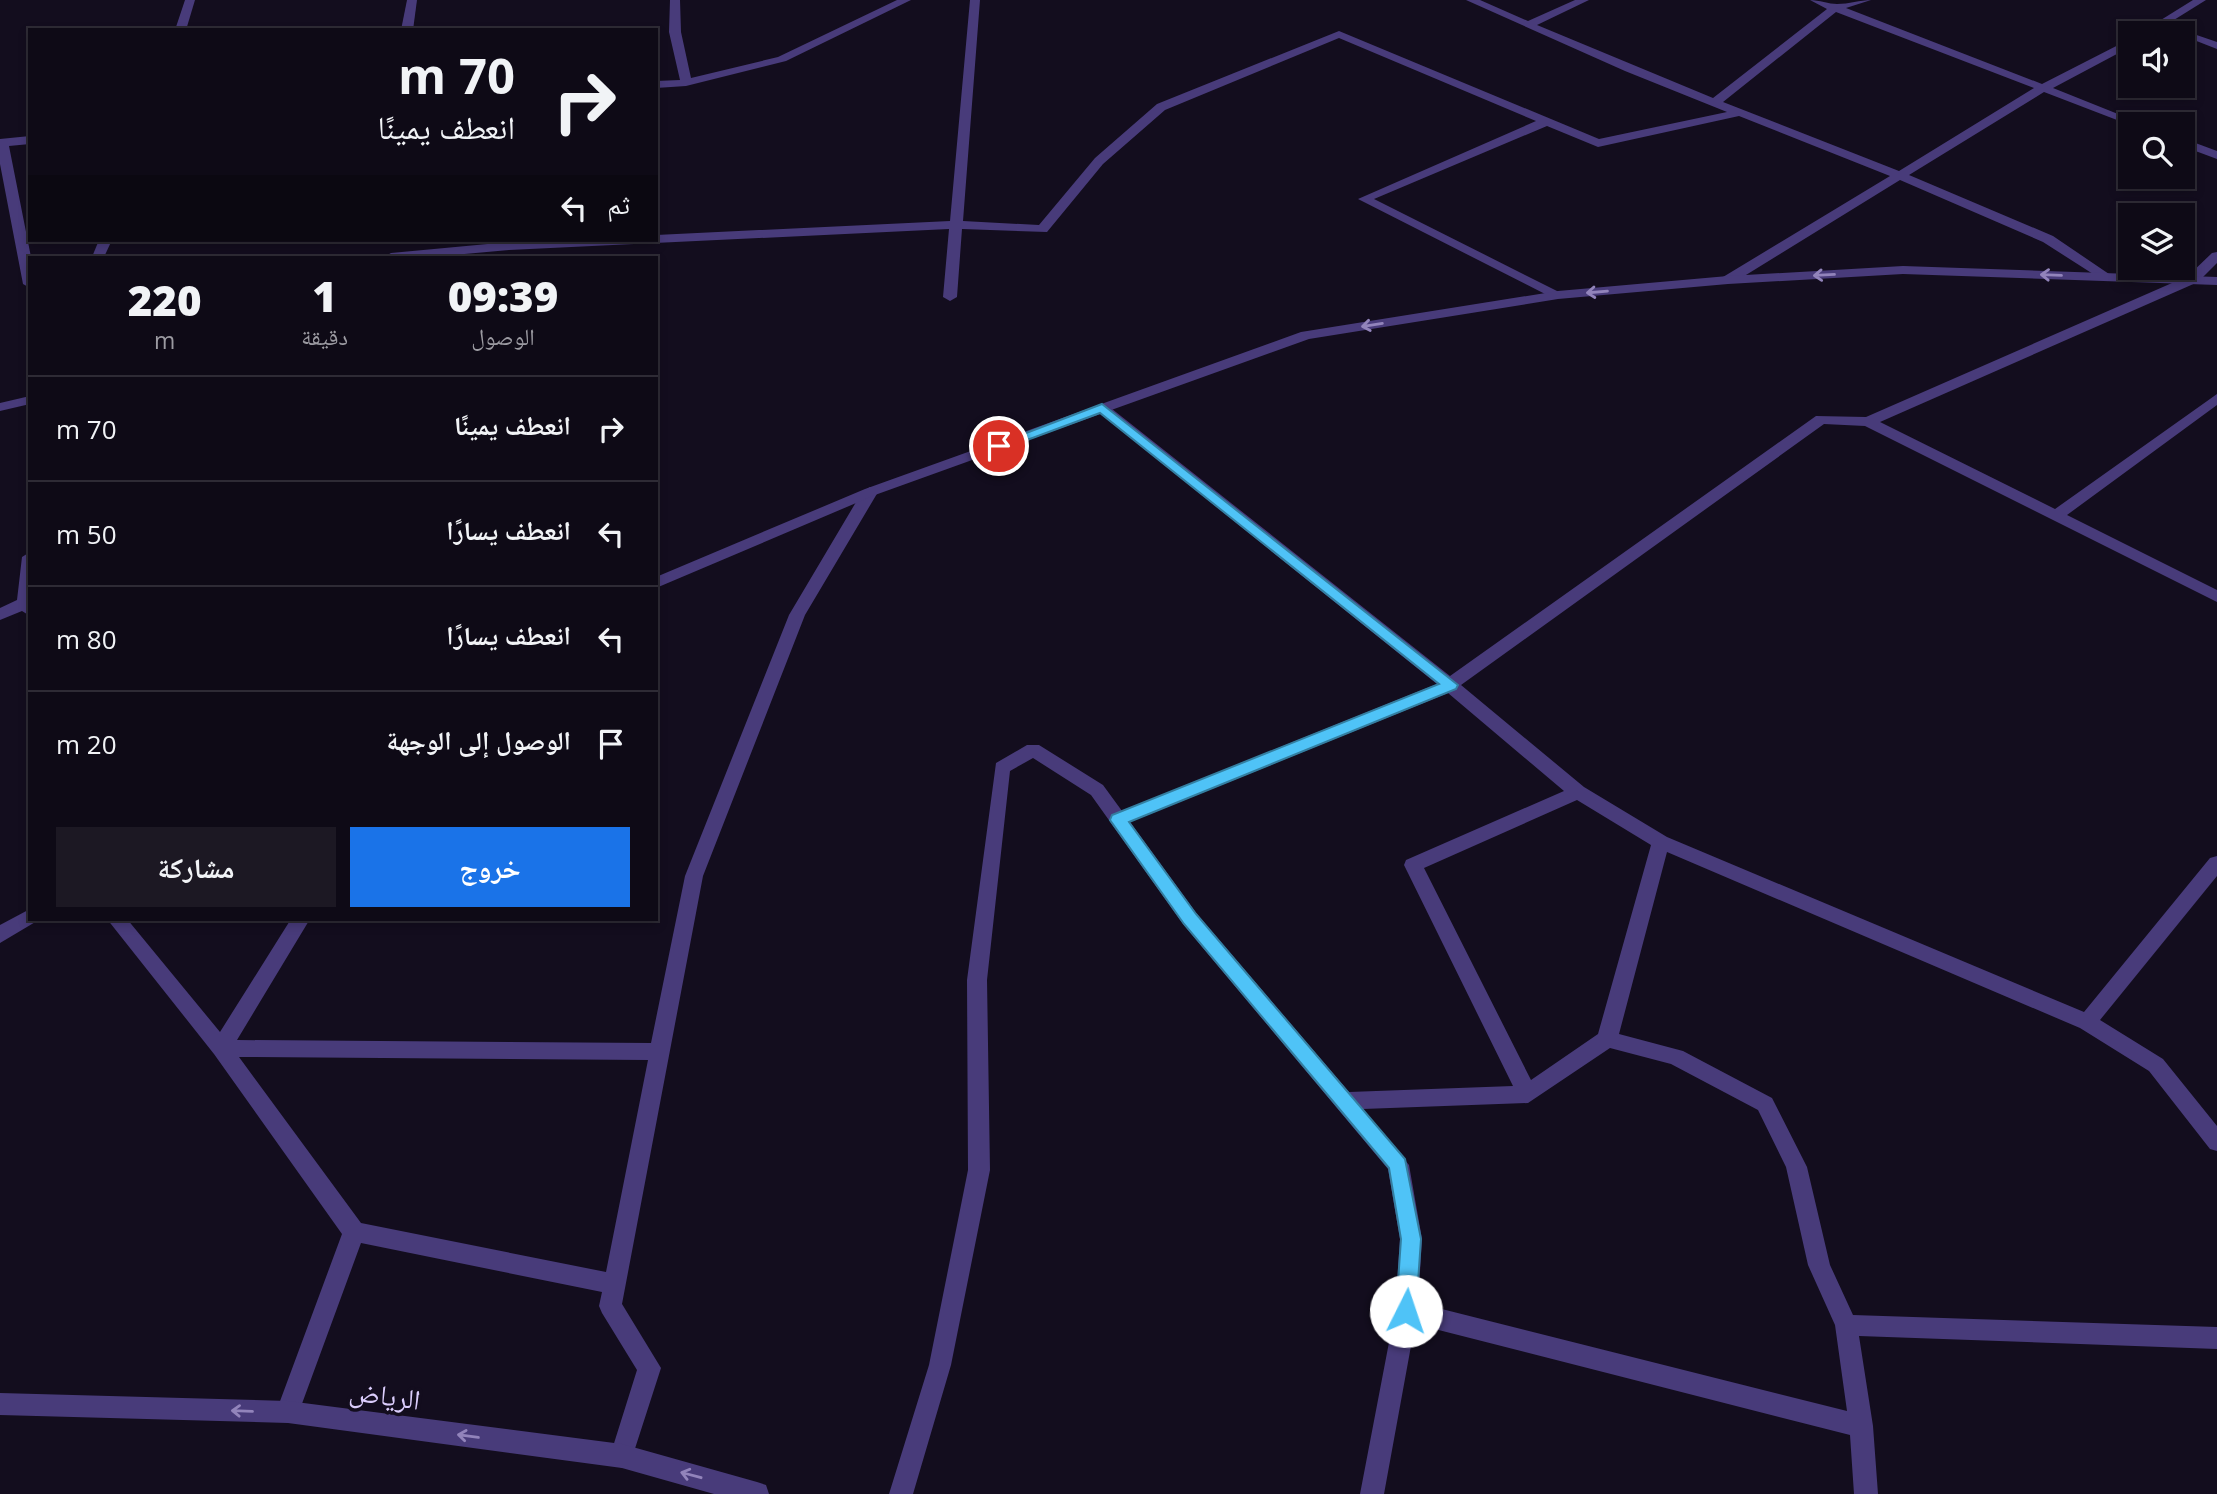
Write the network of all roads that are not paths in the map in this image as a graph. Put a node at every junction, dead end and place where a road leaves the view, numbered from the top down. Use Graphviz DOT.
graph roads {
  1 [pos="190,0"];
  2 [pos="412,0"];
  3 [pos="675,0"];
  4 [pos="906,0"];
  5 [pos="975,0"];
  6 [pos="1471,0"];
  7 [pos="1584,0"];
  8 [pos="1815,0"];
  9 [pos="1866,0"];
  10 [pos="2201,0"];
  11 [pos="1835,8"];
  12 [pos="2167,21"];
  13 [pos="1527,25"];
  14 [pos="181,28"];
  15 [pos="407,28"];
  16 [pos="2195,38"];
  17 [pos="2217,46"];
  18 [pos="2118,48"];
  19 [pos="686,83"];
  20 [pos="658,85"];
  21 [pos="2043,88"];
  22 [pos="1716,101"];
  23 [pos="1738,113"];
  24 [pos="2118,117"];
  25 [pos="1545,122"];
  26 [pos="28,140"];
  27 [pos="1,143"];
  28 [pos="2195,147"];
  29 [pos="2217,155"];
  30 [pos="1901,176"];
  31 [pos="957,225"];
  32 [pos="658,239"];
  33 [pos="615,242"];
  34 [pos="509,248"];
  35 [pos="404,256"];
  36 [pos="2217,256"];
  37 [pos="28,275"];
  38 [pos="2105,277"];
  39 [pos="2118,277"];
  40 [pos="2195,277"];
  41 [pos="2195,279"];
  42 [pos="2191,280"];
  43 [pos="1728,281"];
  44 [pos="2217,281"];
  45 [pos="1558,295"];
  46 [pos="950,298"];
  47 [pos="2217,398"];
  48 [pos="28,400"];
  49 [pos="0,407"];
  50 [pos="1102,408"];
  51 [pos="1868,422"];
  52 [pos="870,492"];
  53 [pos="2057,515"];
  54 [pos="658,582"];
  55 [pos="2217,597"];
  56 [pos="28,605"];
  57 [pos="0,614"];
  58 [pos="1450,685"];
  59 [pos="1578,792"];
  60 [pos="1118,820"];
  61 [pos="1661,842"];
  62 [pos="2217,863"];
  63 [pos="28,917"];
  64 [pos="118,921"];
  65 [pos="300,921"];
  66 [pos="0,935"];
  67 [pos="2087,1022"];
  68 [pos="1607,1039"];
  69 [pos="221,1048"];
  70 [pos="660,1052"];
  71 [pos="1528,1094"];
  72 [pos="1343,1101"];
  73 [pos="2217,1142"];
  74 [pos="354,1232"];
  75 [pos="614,1284"];
  76 [pos="1406,1311"];
  77 [pos="1846,1325"];
  78 [pos="2217,1338"];
  79 [pos="0,1404"];
  80 [pos="288,1412"];
  81 [pos="1861,1426"];
  82 [pos="622,1457"];
  83 [pos="753,1493"];
  84 [pos="901,1494"];
  85 [pos="1372,1494"];
  86 [pos="1866,1494"];
  1 -- 14 [label="street"];
  2 -- 15 [label="street"];
  3 -- 19 [label="street"];
  4 -- 19 [label="street"];
  5 -- 31 [label="street"];
  6 -- 13 [label="street"];
  7 -- 13 [label="street"];
  8 -- 11 [label="street"];
  9 -- 11 [label="street"];
  10 -- 12 [label="street"];
  11 -- 21 [label="street"];
  11 -- 22 [label="street"];
  13 -- 22 [label="street"];
  16 -- 17 [label="street"];
  18 -- 21 [label="street"];
  19 -- 20 [label="street"];
  21 -- 24 [label="street"];
  21 -- 30 [label="street"];
  22 -- 23 [label="street"];
  23 -- 25 [label="street"];
  23 -- 30 [label="street"];
  25 -- 31 [label="street"];
  25 -- 45 [label="street"];
  26 -- 27 [label="street"];
  27 -- 37 [label="street"];
  28 -- 29 [label="street"];
  30 -- 38 [label="street"];
  30 -- 43 [label="street"];
  31 -- 32 [label="street"];
  31 -- 46 [label="street"];
  33 -- 34 [label="street"];
  34 -- 35 [label="street"];
  36 -- 40 [label="street"];
  38 -- 39 [label="street"];
  38 -- 43 [label="street, one-way"];
  41 -- 44 [label="street"];
  42 -- 51 [label="street"];
  43 -- 45 [label="street, one-way"];
  45 -- 50 [label="street, one-way"];
  47 -- 53 [label="street"];
  48 -- 49 [label="street"];
  50 -- 52 [label="street"];
  50 -- 58 [label="street"];
  51 -- 53 [label="street"];
  51 -- 58 [label="street"];
  52 -- 54 [label="street"];
  52 -- 70 [label="street"];
  53 -- 55 [label="street"];
  56 -- 57 [label="street"];
  58 -- 59 [label="street"];
  58 -- 60 [label="street"];
  59 -- 61 [label="street"];
  59 -- 71 [label="street"];
  60 -- 72 [label="street"];
  60 -- 84 [label="street"];
  61 -- 67 [label="street"];
  61 -- 68 [label="street"];
  62 -- 67 [label="street"];
  63 -- 66 [label="street"];
  64 -- 69 [label="street"];
  65 -- 69 [label="street"];
  67 -- 73 [label="street"];
  68 -- 71 [label="street"];
  68 -- 77 [label="street"];
  69 -- 70 [label="street"];
  69 -- 74 [label="street"];
  70 -- 75 [label="street"];
  71 -- 72 [label="street"];
  72 -- 76 [label="street"];
  74 -- 75 [label="street"];
  74 -- 80 [label="street"];
  75 -- 82 [label="street"];
  76 -- 81 [label="street"];
  76 -- 85 [label="street"];
  77 -- 78 [label="street"];
  77 -- 81 [label="street"];
  80 -- 79 [label="street, الرياض, one-way"];
  82 -- 80 [label="street, الرياض, one-way"];
  81 -- 86 [label="street"];
  83 -- 82 [label="street, الرياض, one-way"];
}
